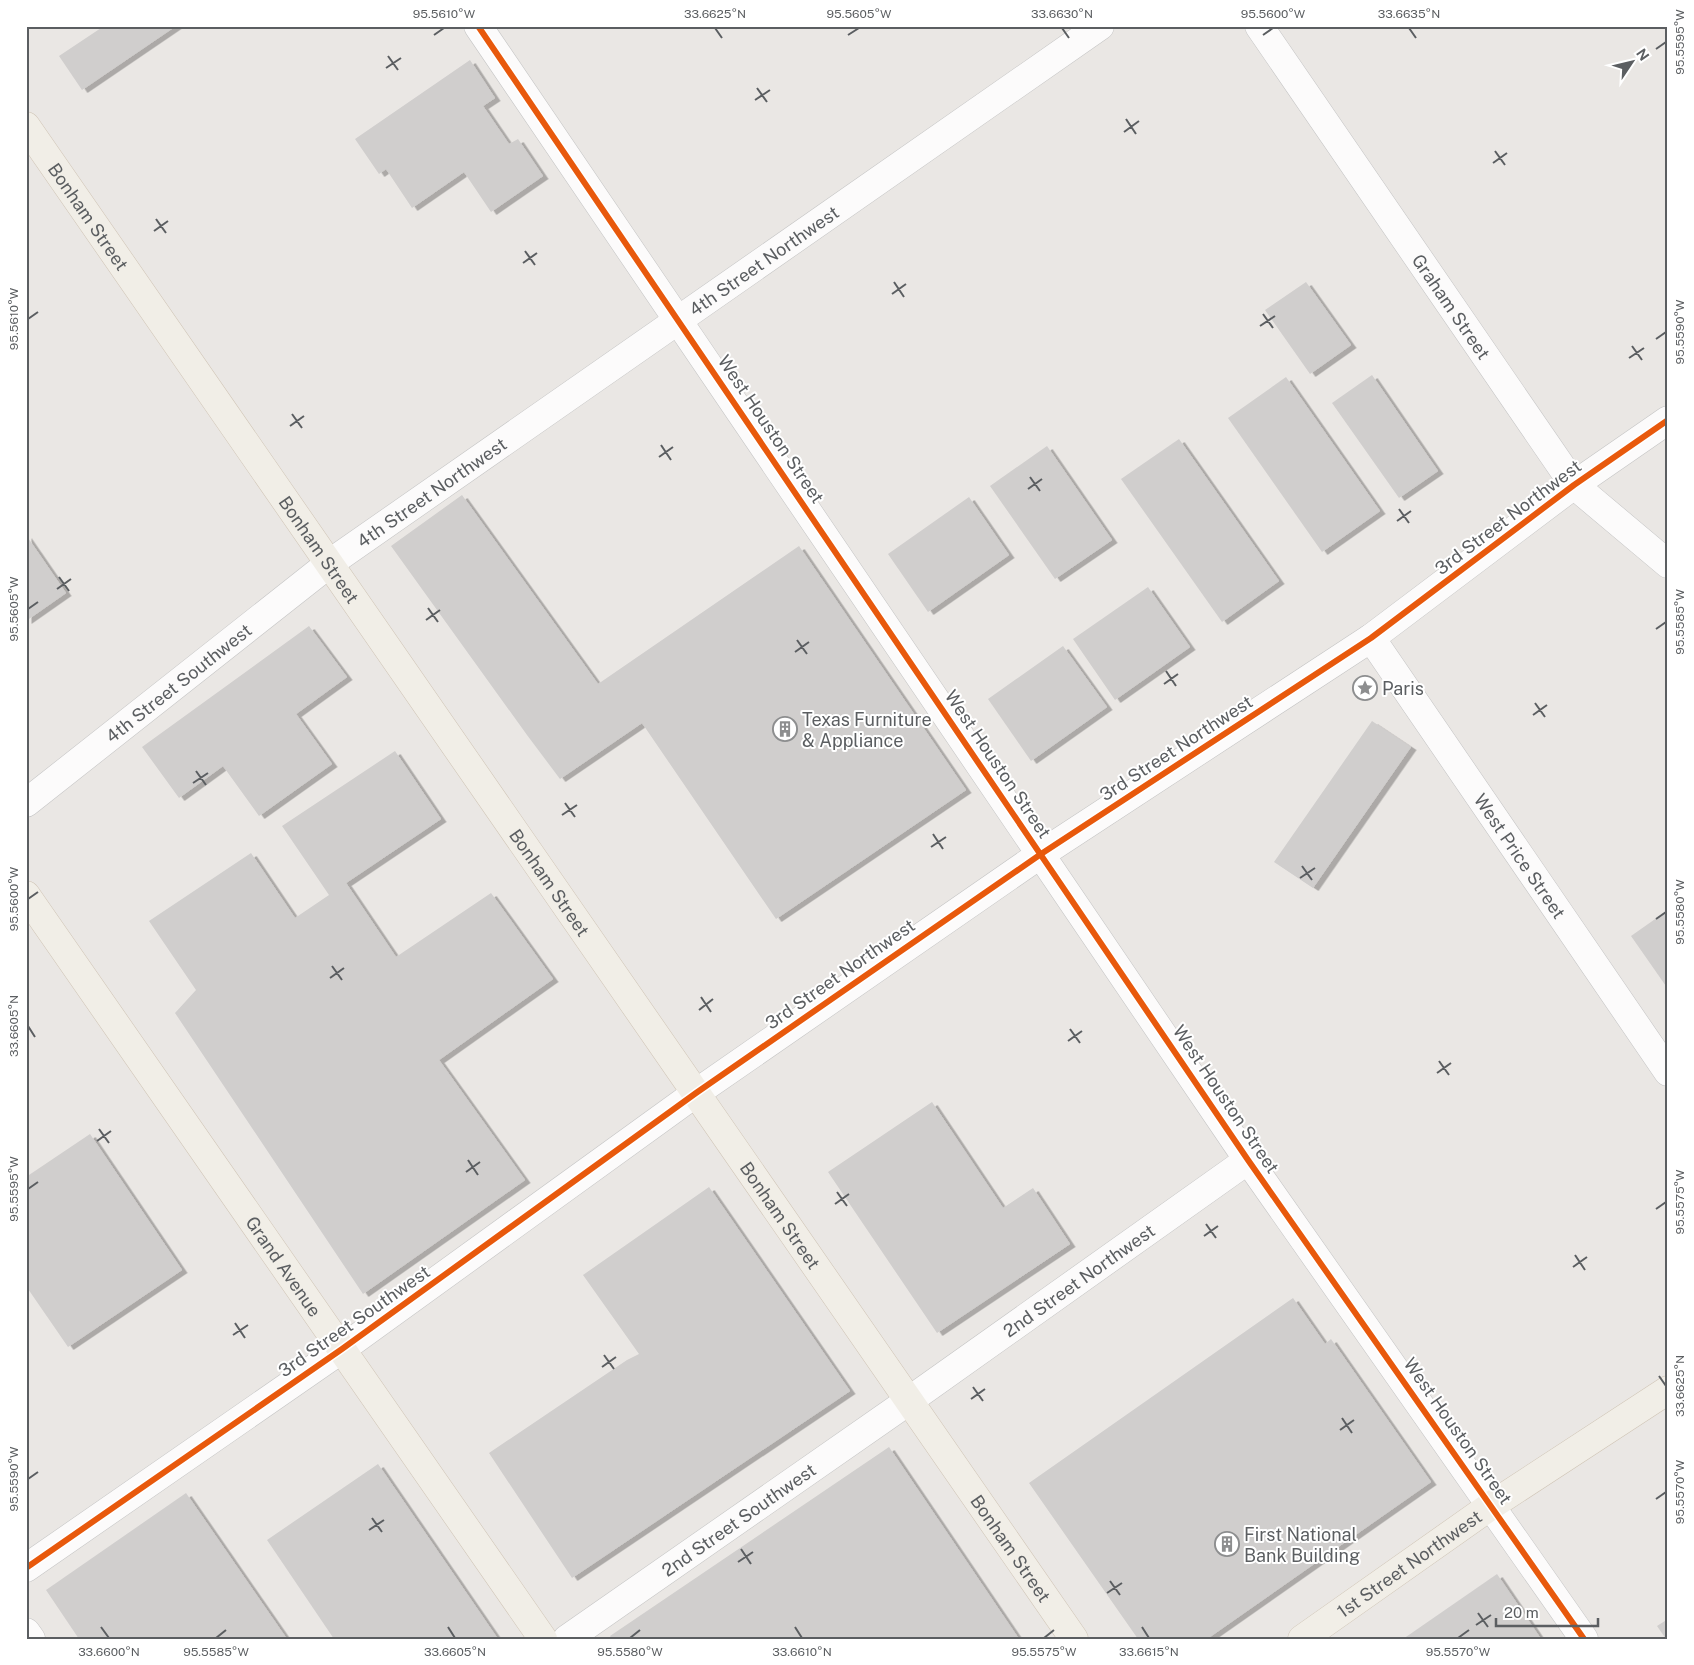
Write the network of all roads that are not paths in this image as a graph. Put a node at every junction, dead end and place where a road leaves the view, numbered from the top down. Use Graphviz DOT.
graph roads {
  1 [pos="478,26"];
  2 [pos="1100,26"];
  3 [pos="1259,26"];
  4 [pos="26,126"];
  5 [pos="678,320"];
  6 [pos="1668,420"];
  7 [pos="1574,485"];
  8 [pos="330,563"];
  9 [pos="1668,564"];
  10 [pos="1371,638"];
  11 [pos="26,803"];
  12 [pos="1040,854"];
  13 [pos="26,895"];
  14 [pos="1668,1072"];
  15 [pos="696,1093"];
  16 [pos="1248,1160"];
  17 [pos="342,1349"];
  18 [pos="1668,1390"];
  19 [pos="910,1400"];
  20 [pos="1492,1506"];
  21 [pos="26,1568"];
  22 [pos="26,1632"];
  23 [pos="31,1639"];
  24 [pos="543,1639"];
  25 [pos="567,1639"];
  26 [pos="1074,1639"];
  27 [pos="1302,1639"];
  28 [pos="1584,1639"];
  1 -- 5 [label="street, West Houston Street"];
  2 -- 5 [label="street, 4th Street Northwest"];
  3 -- 7 [label="street, Graham Street"];
  4 -- 8 [label="main road, Bonham Street"];
  5 -- 8 [label="street, 4th Street Northwest"];
  5 -- 12 [label="street, West Houston Street"];
  6 -- 7 [label="street, 3rd Street Northwest"];
  7 -- 9 [label="street, Graham Street"];
  7 -- 10 [label="street, 3rd Street Northwest"];
  8 -- 11 [label="street, 4th Street Southwest"];
  8 -- 15 [label="main road, Bonham Street"];
  10 -- 12 [label="street, 3rd Street Northwest"];
  10 -- 14 [label="street, West Price Street"];
  12 -- 15 [label="street, 3rd Street Northwest"];
  12 -- 16 [label="street, West Houston Street"];
  13 -- 17 [label="main road, Grand Avenue"];
  15 -- 17 [label="street, 3rd Street Southwest"];
  15 -- 19 [label="main road, Bonham Street"];
  16 -- 19 [label="street, 2nd Street Northwest"];
  16 -- 20 [label="street, West Houston Street"];
  17 -- 21 [label="street, 3rd Street Southwest"];
  17 -- 24 [label="main road, Grand Avenue"];
  18 -- 20 [label="main road, 1st Street Northwest"];
  19 -- 25 [label="street, 2nd Street Southwest"];
  19 -- 26 [label="main road, Bonham Street"];
  20 -- 27 [label="main road, 1st Street Northwest"];
  20 -- 28 [label="street, West Houston Street"];
  22 -- 23 [label="street"];
}
